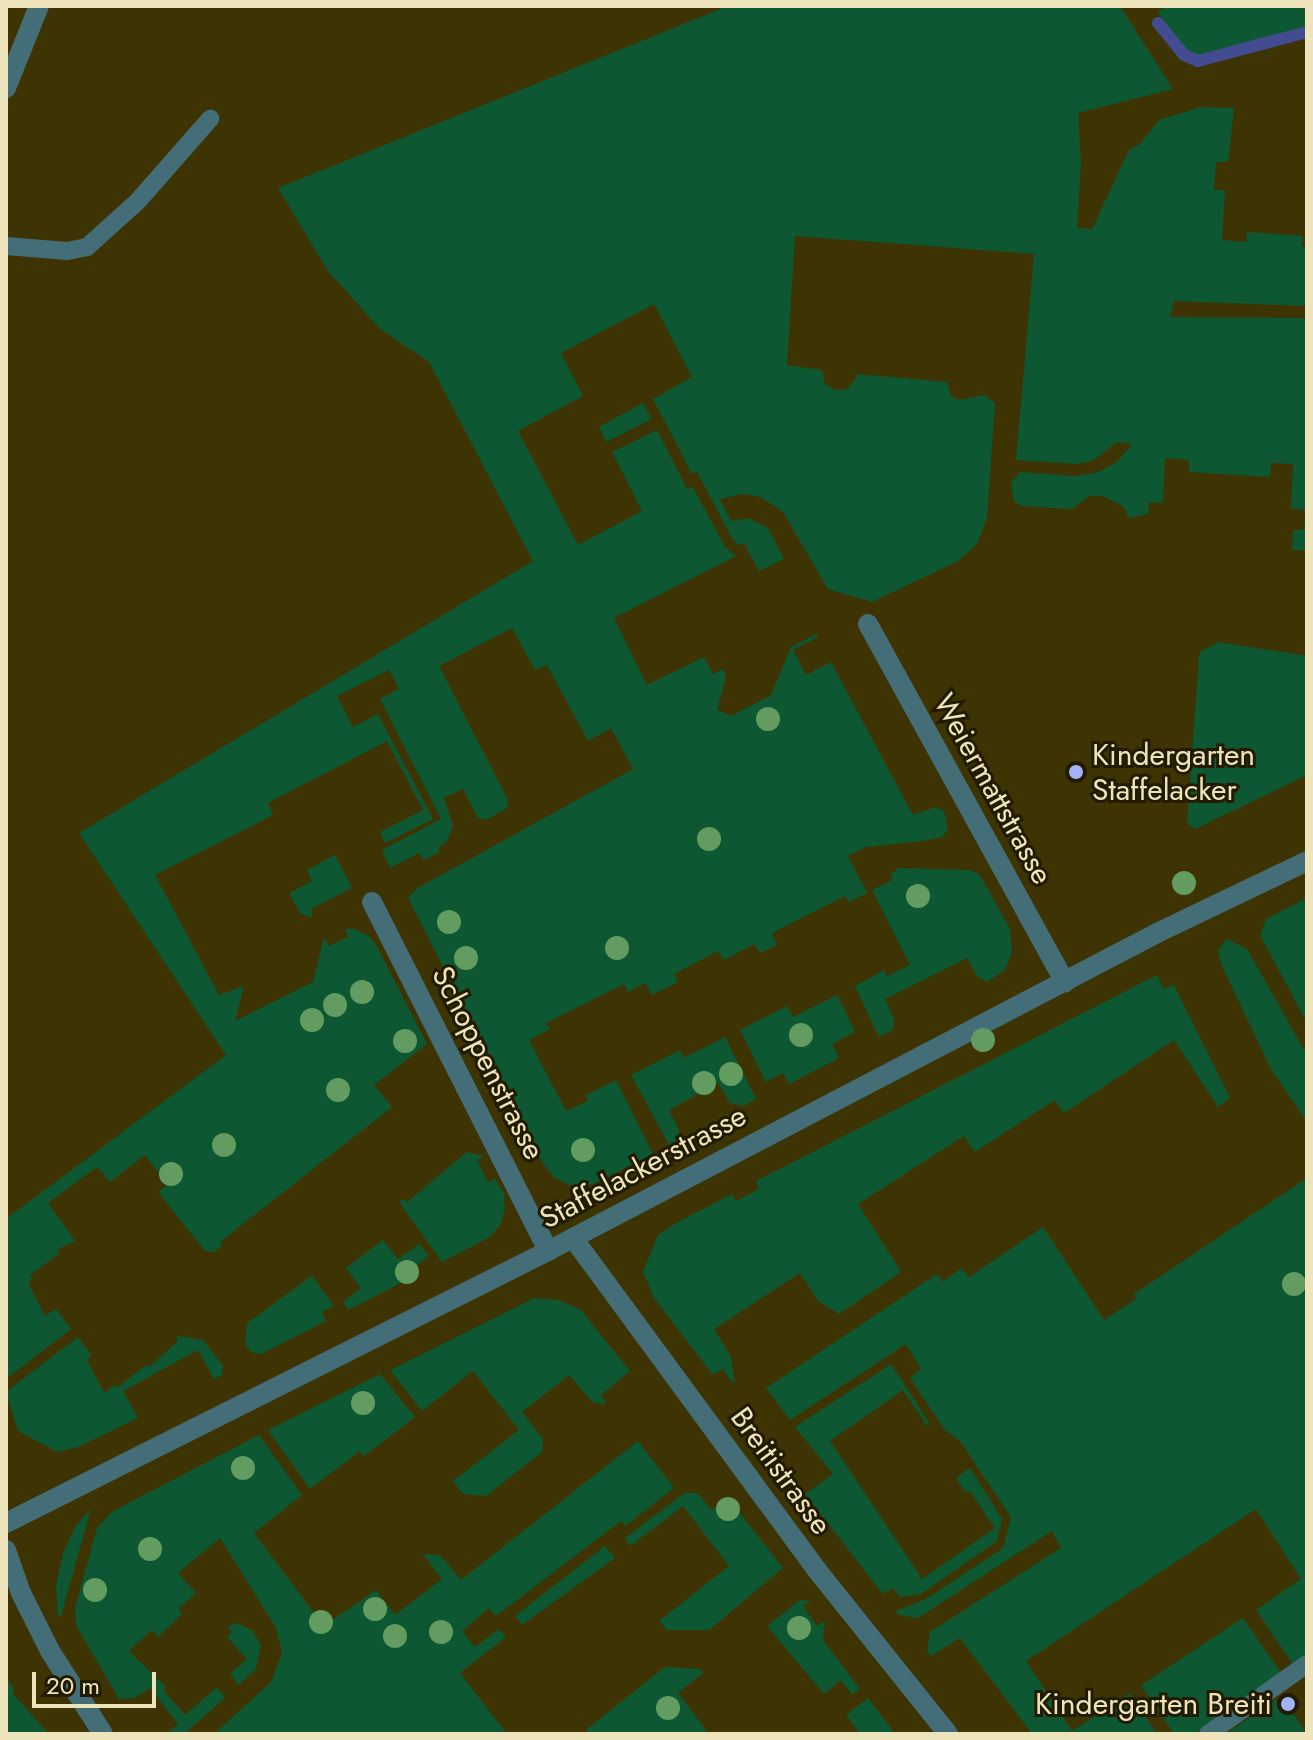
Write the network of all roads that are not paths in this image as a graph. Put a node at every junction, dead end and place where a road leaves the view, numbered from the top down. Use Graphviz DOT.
graph roads {
  1 [pos="39,6"];
  2 [pos="6,88"];
  3 [pos="210,119"];
  4 [pos="6,246"];
  5 [pos="868,624"];
  6 [pos="1307,861"];
  7 [pos="372,902"];
  8 [pos="1065,983"];
  9 [pos="573,1238"];
  10 [pos="548,1251"];
  11 [pos="6,1523"];
  12 [pos="6,1550"];
  13 [pos="1307,1664"];
  14 [pos="103,1734"];
  15 [pos="948,1734"];
  16 [pos="1208,1734"];
  1 -- 2 [label="street"];
  3 -- 4 [label="lane"];
  5 -- 8 [label="street, Weiermattstrasse"];
  6 -- 8 [label="street, Staffelackerstrasse"];
  7 -- 10 [label="street, Schoppenstrasse"];
  8 -- 9 [label="street, Staffelackerstrasse"];
  9 -- 10 [label="street, Staffelackerstrasse"];
  9 -- 15 [label="street, Breitistrasse"];
  10 -- 11 [label="street, Staffelackerstrasse"];
  12 -- 14 [label="street"];
  13 -- 16 [label="lane"];
}
